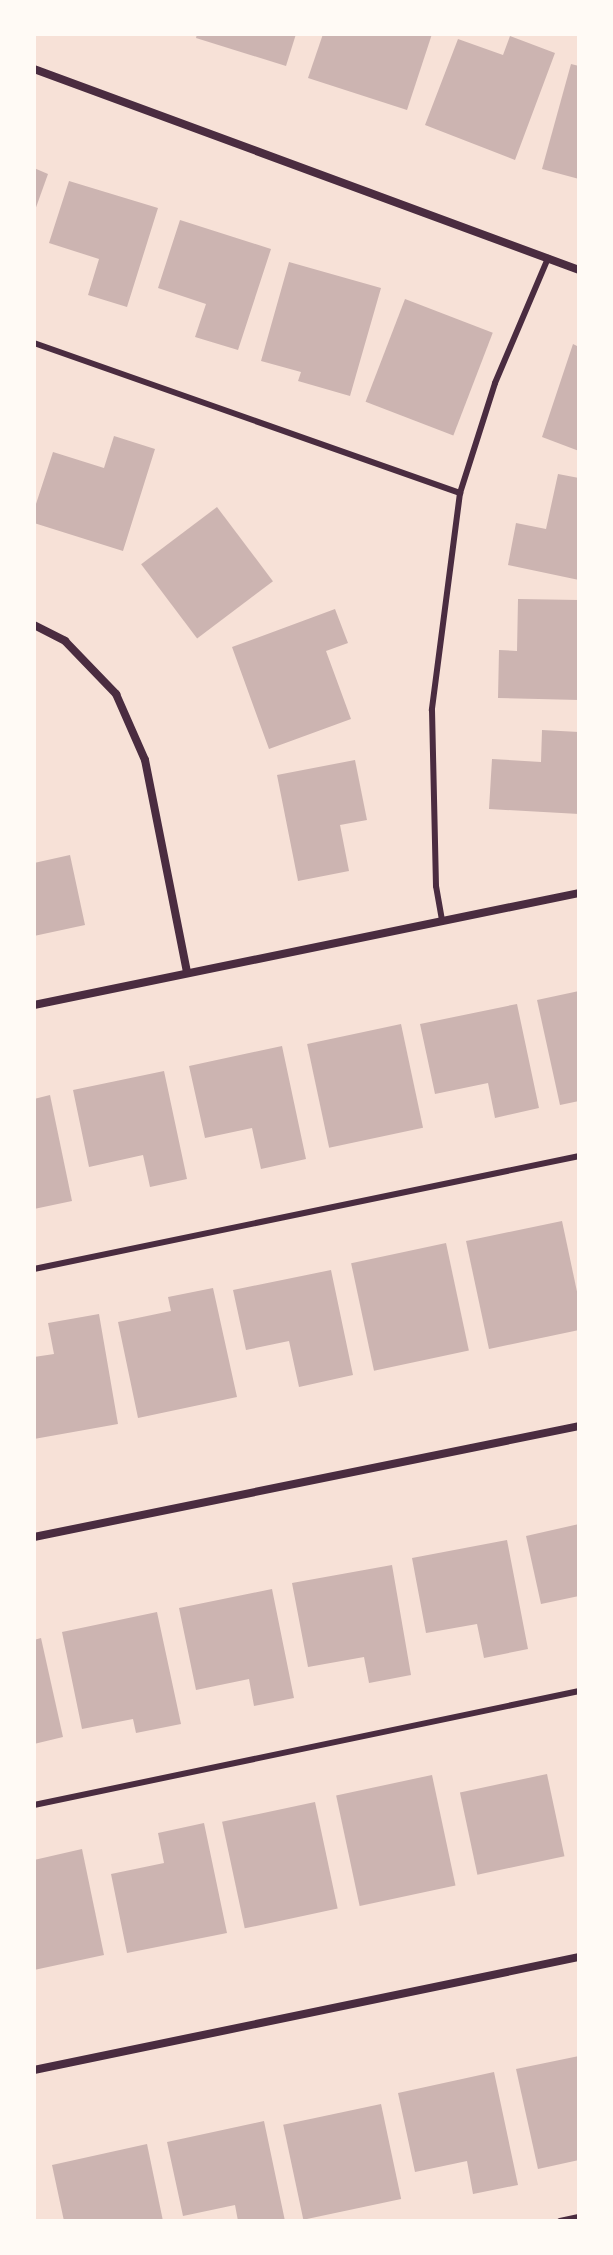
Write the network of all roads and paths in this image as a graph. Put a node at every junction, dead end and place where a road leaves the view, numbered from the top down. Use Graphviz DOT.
graph roads {
  1 [pos="34,69"];
  2 [pos="548,258"];
  3 [pos="579,270"];
  4 [pos="34,343"];
  5 [pos="460,493"];
  6 [pos="34,625"];
  7 [pos="579,893"];
  8 [pos="442,921"];
  9 [pos="187,973"];
  10 [pos="34,1005"];
  11 [pos="579,1156"];
  12 [pos="34,1269"];
  13 [pos="579,1426"];
  14 [pos="34,1537"];
  15 [pos="579,1691"];
  16 [pos="34,1805"];
  17 [pos="579,1957"];
  18 [pos="34,2070"];
  19 [pos="579,2217"];
  20 [pos="560,2221"];
  1 -- 2 [label="street"];
  2 -- 3 [label="street"];
  2 -- 5 [label="lane"];
  4 -- 5 [label="lane"];
  5 -- 8 [label="lane"];
  6 -- 9 [label="street"];
  7 -- 8 [label="street"];
  8 -- 9 [label="street"];
  9 -- 10 [label="street"];
  11 -- 12 [label="lane"];
  13 -- 14 [label="street"];
  15 -- 16 [label="lane"];
  17 -- 18 [label="street"];
  19 -- 20 [label="lane"];
}
